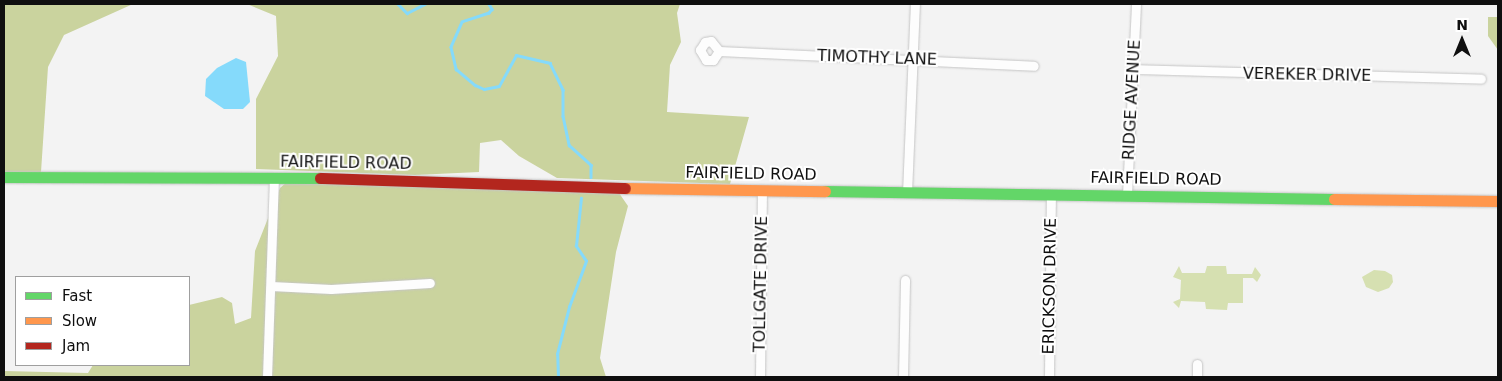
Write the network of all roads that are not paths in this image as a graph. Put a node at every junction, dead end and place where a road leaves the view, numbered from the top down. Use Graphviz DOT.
graph roads {
  1 [pos="915,4"];
  2 [pos="1136,4"];
  3 [pos="719,51"];
  4 [pos="912,60"];
  5 [pos="1034,66"];
  6 [pos="1133,70"];
  7 [pos="1481,78"];
  8 [pos="4,177"];
  9 [pos="274,178"];
  10 [pos="762,191"];
  11 [pos="907,193"];
  12 [pos="1051,194"];
  13 [pos="1127,195"];
  14 [pos="1498,201"];
  15 [pos="905,280"];
  16 [pos="430,283"];
  17 [pos="271,286"];
  18 [pos="1197,364"];
  19 [pos="267,377"];
  20 [pos="760,377"];
  21 [pos="903,377"];
  22 [pos="1049,377"];
  23 [pos="1197,377"];
  1 -- 4 [label="street"];
  2 -- 6 [label="street, RIDGE AVENUE"];
  3 -- 4 [label="street, TIMOTHY LANE"];
  4 -- 5 [label="street, TIMOTHY LANE"];
  4 -- 11 [label="street"];
  6 -- 7 [label="street, VEREKER DRIVE"];
  6 -- 13 [label="street, RIDGE AVENUE"];
  8 -- 9 [label="street, FAIRFIELD ROAD"];
  9 -- 10 [label="street, FAIRFIELD ROAD"];
  9 -- 17 [label="street"];
  10 -- 11 [label="street, FAIRFIELD ROAD"];
  10 -- 20 [label="street, TOLLGATE DRIVE"];
  11 -- 12 [label="street, FAIRFIELD ROAD"];
  12 -- 13 [label="street, FAIRFIELD ROAD"];
  12 -- 22 [label="street, ERICKSON DRIVE"];
  13 -- 14 [label="street, FAIRFIELD ROAD"];
  15 -- 21 [label="street"];
  16 -- 17 [label="street"];
  17 -- 19 [label="street"];
  18 -- 23 [label="street"];
}
